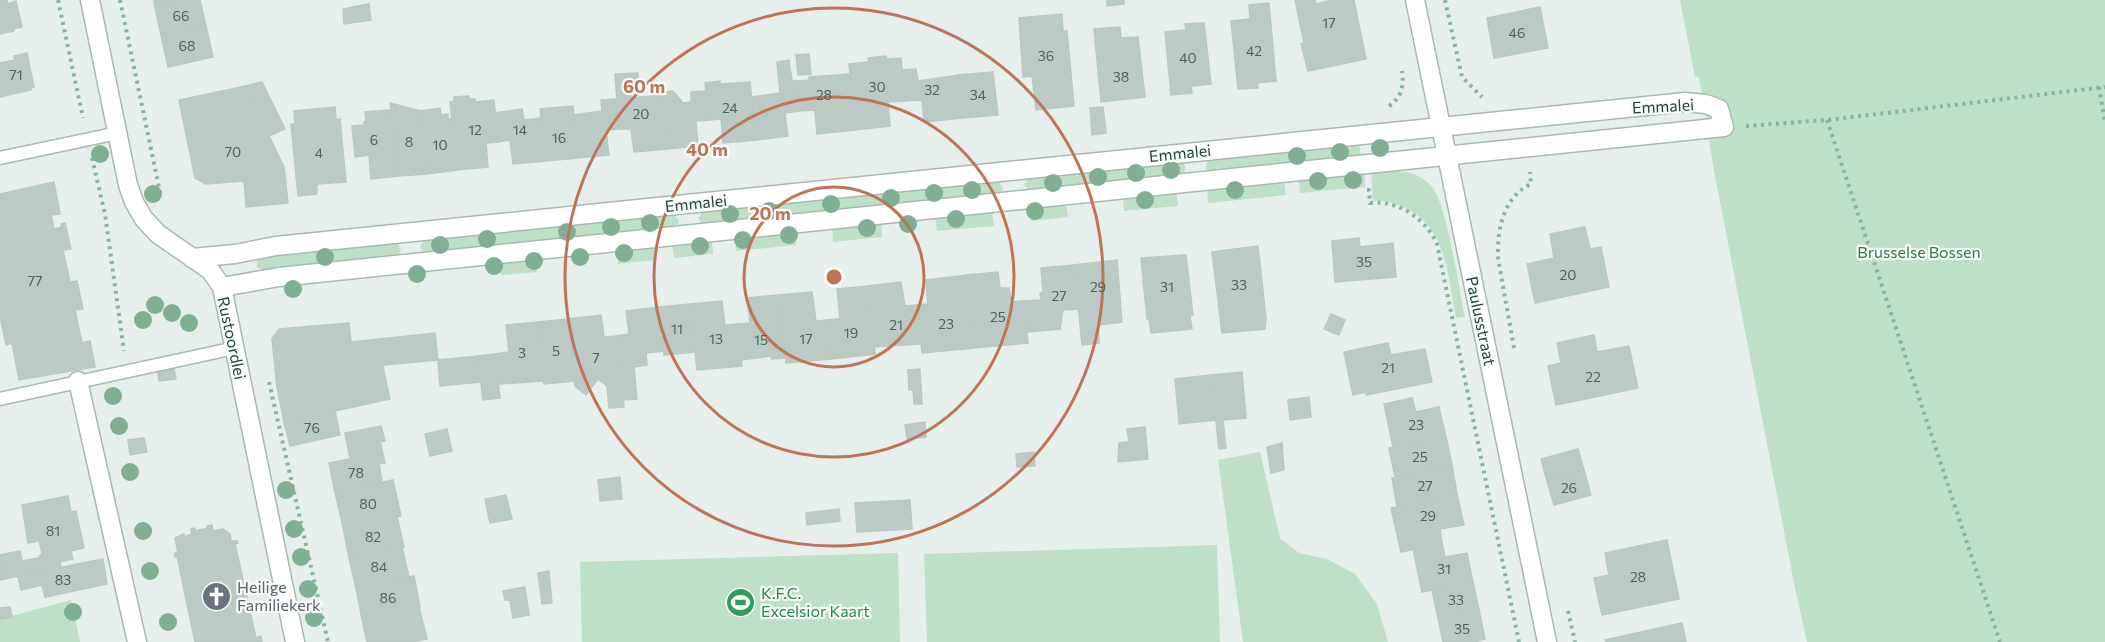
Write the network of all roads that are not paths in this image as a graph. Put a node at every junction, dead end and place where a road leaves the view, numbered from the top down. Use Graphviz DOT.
graph roads {
  1 [pos="90,0"];
  2 [pos="1415,0"];
  3 [pos="1440,126"];
  4 [pos="118,134"];
  5 [pos="1447,157"];
  6 [pos="0,158"];
  7 [pos="192,258"];
  8 [pos="222,287"];
  9 [pos="235,348"];
  10 [pos="78,381"];
  11 [pos="0,399"];
  12 [pos="137,642"];
  13 [pos="295,642"];
  14 [pos="1547,642"];
  1 -- 4 [label="street, Rustoordlei"];
  2 -- 3 [label="street, Paulusstraat"];
  3 -- 5 [label="street, Paulusstraat"];
  3 -- 5 [label="street, Emmalei"];
  3 -- 7 [label="street, Emmalei"];
  4 -- 6 [label="lane"];
  4 -- 7 [label="street, Rustoordlei"];
  5 -- 8 [label="street, Emmalei"];
  5 -- 14 [label="street, Paulusstraat"];
  7 -- 8 [label="street, Rustoordlei"];
  8 -- 9 [label="street, Rustoordlei"];
  9 -- 10 [label="lane"];
  9 -- 13 [label="street, Rustoordlei"];
  10 -- 11 [label="lane"];
  10 -- 12 [label="street"];
}
